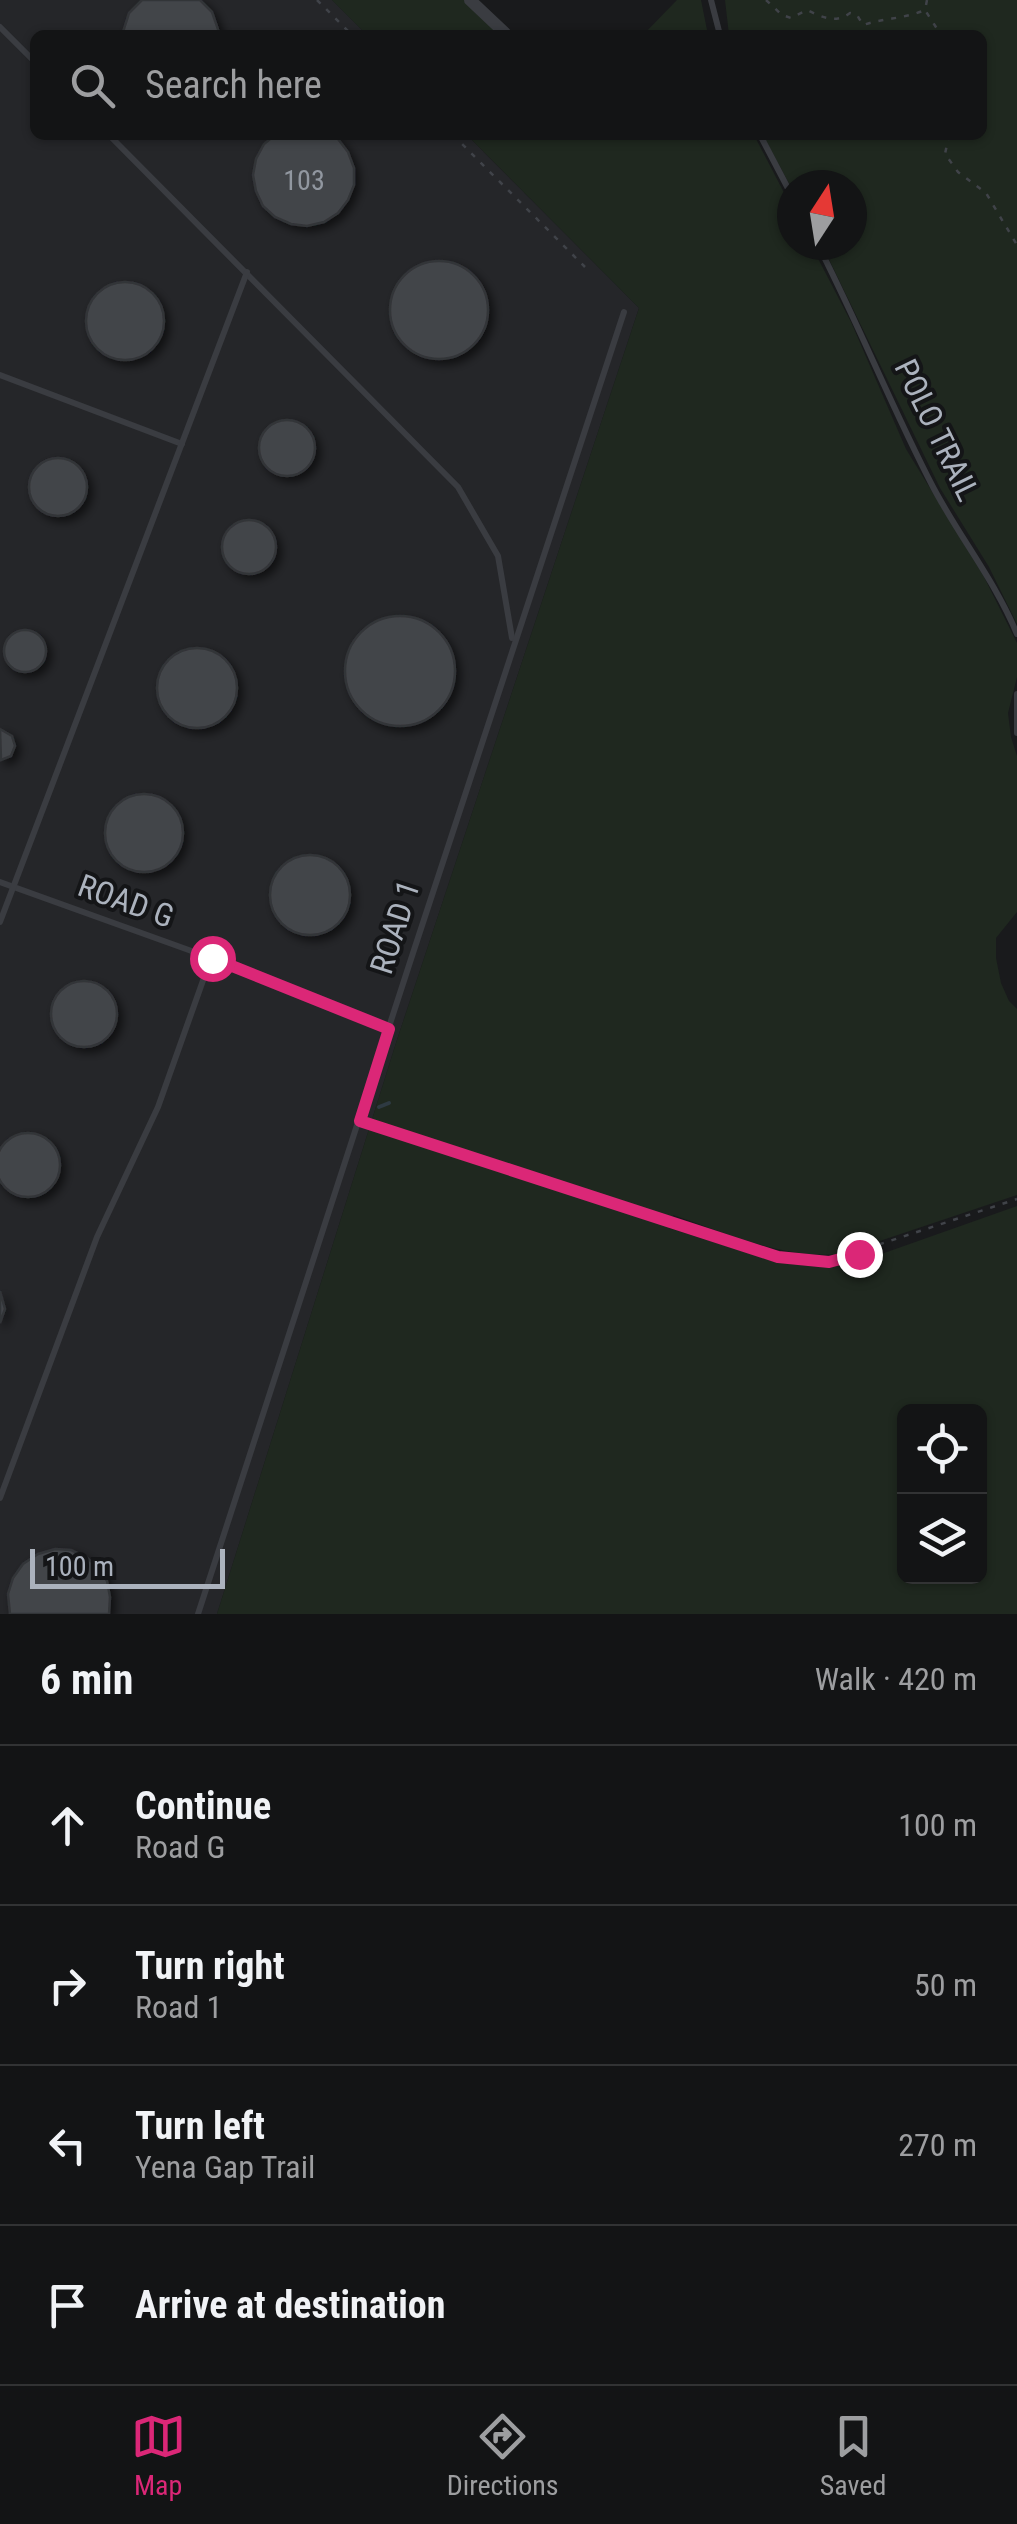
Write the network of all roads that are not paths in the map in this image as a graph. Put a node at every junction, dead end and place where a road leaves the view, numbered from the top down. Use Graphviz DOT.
graph roads {
  1 [pos="470,0"];
  2 [pos="711,0"];
  3 [pos="0,28"];
  4 [pos="502,30"];
  5 [pos="719,30"];
  6 [pos="30,57"];
  7 [pos="114,140"];
  8 [pos="763,140"];
  9 [pos="778,170"];
  10 [pos="826,260"];
  11 [pos="247,272"];
  12 [pos="624,312"];
  13 [pos="0,375"];
  14 [pos="182,444"];
  15 [pos="1017,634"];
  16 [pos="512,643"];
  17 [pos="1017,694"];
  18 [pos="1017,733"];
  19 [pos="0,882"];
  20 [pos="13,887"];
  21 [pos="0,922"];
  22 [pos="212,958"];
  23 [pos="389,1029"];
  24 [pos="0,1498"];
  25 [pos="198,1614"];
  1 -- 4 [label="street"];
  2 -- 5 [label="lane"];
  3 -- 6 [label="lane"];
  7 -- 11 [label="lane"];
  8 -- 9 [label="lane"];
  10 -- 15 [label="lane, POLO TRAIL"];
  11 -- 14 [label="lane"];
  11 -- 16 [label="lane"];
  12 -- 16 [label="lane, ROAD 1"];
  13 -- 14 [label="lane"];
  14 -- 20 [label="lane"];
  16 -- 23 [label="lane, ROAD 1"];
  17 -- 18 [label="lane"];
  19 -- 20 [label="lane, ROAD G"];
  20 -- 21 [label="lane"];
  20 -- 22 [label="lane, ROAD G"];
  22 -- 23 [label="lane, ROAD G"];
  22 -- 24 [label="lane"];
  23 -- 25 [label="lane, ROAD 1"];
}
